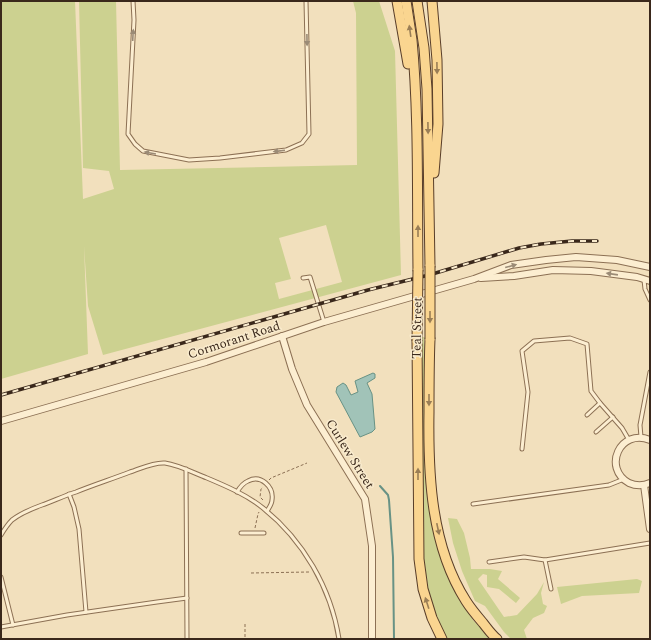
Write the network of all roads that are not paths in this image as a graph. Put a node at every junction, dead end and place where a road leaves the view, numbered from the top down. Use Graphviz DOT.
graph roads {
  1 [pos="132,1"];
  2 [pos="306,1"];
  3 [pos="396,1"];
  4 [pos="406,1"];
  5 [pos="417,1"];
  6 [pos="432,1"];
  7 [pos="417,151"];
  8 [pos="430,218"];
  9 [pos="650,267"];
  10 [pos="303,278"];
  11 [pos="474,279"];
  12 [pos="647,280"];
  13 [pos="650,300"];
  14 [pos="324,322"];
  15 [pos="282,336"];
  16 [pos="650,372"];
  17 [pos="600,403"];
  18 [pos="587,415"];
  19 [pos="613,417"];
  20 [pos="1,421"];
  21 [pos="596,432"];
  22 [pos="641,437"];
  23 [pos="629,440"];
  24 [pos="650,440"];
  25 [pos="522,449"];
  26 [pos="186,469"];
  27 [pos="624,479"];
  28 [pos="647,484"];
  29 [pos="237,492"];
  30 [pos="69,494"];
  31 [pos="473,504"];
  32 [pos="267,512"];
  33 [pos="650,529"];
  34 [pos="241,533"];
  35 [pos="264,533"];
  36 [pos="1,534"];
  37 [pos="650,543"];
  38 [pos="545,560"];
  39 [pos="489,562"];
  40 [pos="1,577"];
  41 [pos="550,588"];
  42 [pos="187,598"];
  43 [pos="86,612"];
  44 [pos="13,625"];
  45 [pos="1,627"];
  46 [pos="187,639"];
  47 [pos="339,639"];
  48 [pos="372,639"];
  49 [pos="442,639"];
  50 [pos="496,639"];
  2 -- 1 [label="lane, one-way"];
  3 -- 7 [label="main road"];
  7 -- 4 [label="main road, Teal Street, one-way"];
  5 -- 8 [label="main road, Teal Street, one-way"];
  6 -- 8 [label="main road, one-way"];
  49 -- 7 [label="main road, Teal Street, one-way, bridge"];
  8 -- 50 [label="main road, Teal Street, one-way, bridge"];
  11 -- 9 [label="street, Cormorant Road, one-way"];
  10 -- 14 [label="lane"];
  12 -- 11 [label="street, Cormorant Road, one-way"];
  11 -- 14 [label="street, Cormorant Road"];
  12 -- 13 [label="lane"];
  14 -- 15 [label="street, Cormorant Road"];
  15 -- 20 [label="street, Cormorant Road"];
  15 -- 48 [label="street, Curlew Street"];
  16 -- 22 [label="lane"];
  17 -- 18 [label="lane"];
  17 -- 19 [label="lane"];
  17 -- 25 [label="lane"];
  19 -- 21 [label="lane"];
  19 -- 23 [label="lane"];
  22 -- 23 [label="street"];
  22 -- 24 [label="street"];
  23 -- 27 [label="street"];
  26 -- 29 [label="lane"];
  26 -- 30 [label="lane"];
  26 -- 42 [label="lane"];
  27 -- 28 [label="street"];
  27 -- 31 [label="lane"];
  28 -- 33 [label="street"];
  29 -- 32 [label="lane"];
  29 -- 32 [label="lane"];
  30 -- 36 [label="lane"];
  30 -- 43 [label="lane"];
  32 -- 47 [label="lane"];
  34 -- 35 [label="lane"];
  37 -- 38 [label="lane"];
  38 -- 39 [label="lane"];
  38 -- 41 [label="lane"];
  40 -- 44 [label="lane"];
  42 -- 43 [label="lane"];
  42 -- 46 [label="lane"];
  43 -- 44 [label="lane"];
  44 -- 45 [label="lane"];
}
